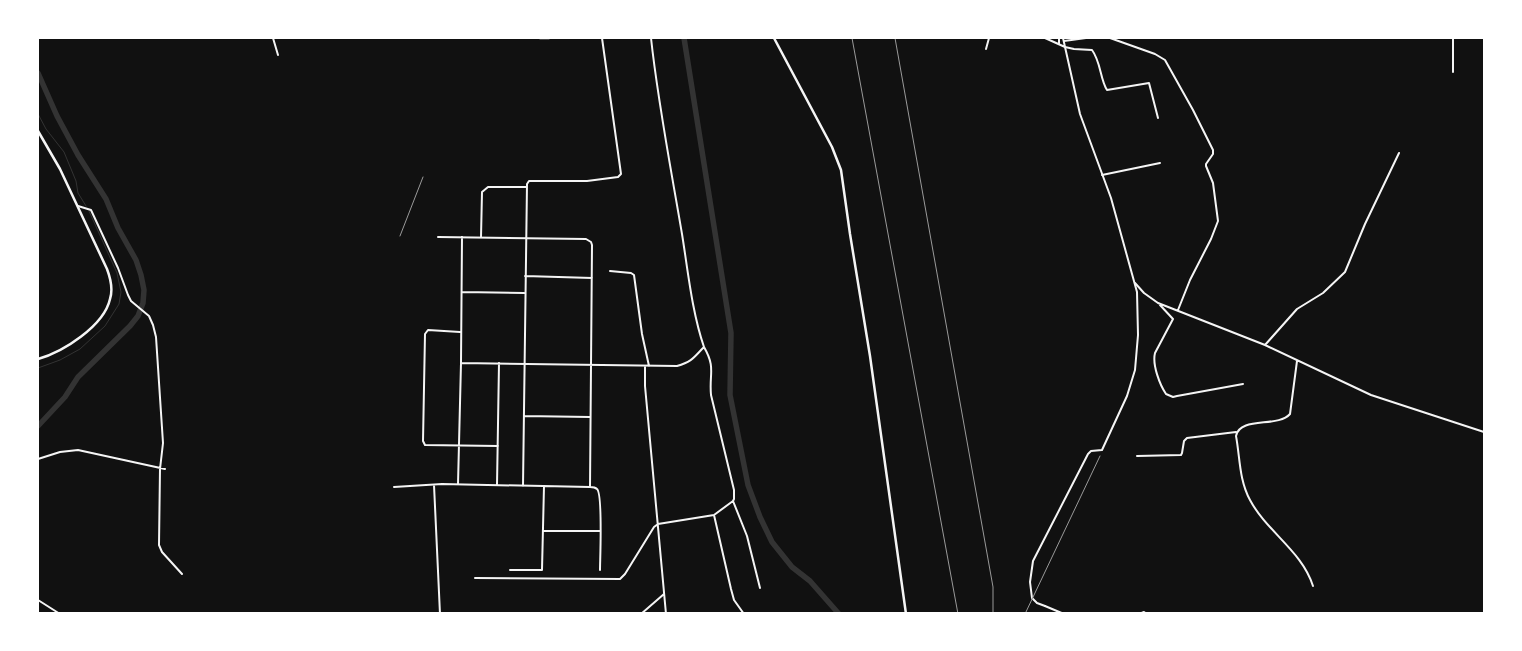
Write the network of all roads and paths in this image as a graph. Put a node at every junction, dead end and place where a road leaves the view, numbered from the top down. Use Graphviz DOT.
graph roads {
  1 [pos="273,38"];
  2 [pos="540,38"];
  3 [pos="549,38"];
  4 [pos="602,38"];
  5 [pos="652,38"];
  6 [pos="774,38"];
  7 [pos="778,38"];
  8 [pos="989,38"];
  9 [pos="1045,38"];
  10 [pos="1059,38"];
  11 [pos="1063,38"];
  12 [pos="1086,38"];
  13 [pos="1110,38"];
  14 [pos="1453,38"];
  15 [pos="1064,41"];
  16 [pos="776,42"];
  17 [pos="1059,44"];
  18 [pos="1065,47"];
  19 [pos="986,49"];
  20 [pos="278,55"];
  21 [pos="1453,72"];
  22 [pos="1158,118"];
  23 [pos="38,132"];
  24 [pos="1399,153"];
  25 [pos="1160,163"];
  26 [pos="1102,174"];
  27 [pos="526,186"];
  28 [pos="78,206"];
  29 [pos="438,237"];
  30 [pos="462,237"];
  31 [pos="481,237"];
  32 [pos="525,239"];
  33 [pos="610,271"];
  34 [pos="525,276"];
  35 [pos="592,278"];
  36 [pos="1134,281"];
  37 [pos="462,292"];
  38 [pos="525,293"];
  39 [pos="1158,303"];
  40 [pos="1178,310"];
  41 [pos="460,332"];
  42 [pos="1265,345"];
  43 [pos="704,347"];
  44 [pos="38,359"];
  45 [pos="1297,361"];
  46 [pos="460,363"];
  47 [pos="499,363"];
  48 [pos="524,363"];
  49 [pos="590,365"];
  50 [pos="645,366"];
  51 [pos="649,366"];
  52 [pos="1243,384"];
  53 [pos="524,416"];
  54 [pos="590,417"];
  55 [pos="1237,432"];
  56 [pos="1484,432"];
  57 [pos="459,445"];
  58 [pos="498,446"];
  59 [pos="1137,456"];
  60 [pos="38,459"];
  61 [pos="160,469"];
  62 [pos="165,470"];
  63 [pos="458,484"];
  64 [pos="434,485"];
  65 [pos="497,485"];
  66 [pos="523,486"];
  67 [pos="544,486"];
  68 [pos="590,486"];
  69 [pos="394,487"];
  70 [pos="733,501"];
  71 [pos="714,515"];
  72 [pos="658,524"];
  73 [pos="543,531"];
  74 [pos="600,531"];
  75 [pos="510,570"];
  76 [pos="600,570"];
  77 [pos="182,574"];
  78 [pos="475,578"];
  79 [pos="1313,586"];
  80 [pos="760,588"];
  81 [pos="664,594"];
  82 [pos="38,600"];
  83 [pos="60,614"];
  84 [pos="440,614"];
  85 [pos="640,614"];
  86 [pos="666,614"];
  87 [pos="744,614"];
  88 [pos="906,614"];
  89 [pos="1064,614"];
  90 [pos="1139,614"];
  91 [pos="1147,614"];
  1 -- 20 [label="street"];
  2 -- 3 [label="main road"];
  4 -- 27 [label="street"];
  5 -- 43 [label="street"];
  6 -- 16 [label="main road"];
  7 -- 16 [label="main road"];
  8 -- 19 [label="street"];
  9 -- 17 [label="street"];
  10 -- 17 [label="street"];
  11 -- 15 [label="street"];
  12 -- 15 [label="street"];
  13 -- 40 [label="street"];
  14 -- 21 [label="street"];
  15 -- 18 [label="street"];
  16 -- 88 [label="main road"];
  17 -- 18 [label="street"];
  18 -- 22 [label="street"];
  18 -- 26 [label="street"];
  23 -- 28 [label="main road"];
  24 -- 42 [label="street"];
  25 -- 26 [label="street"];
  26 -- 36 [label="street"];
  27 -- 31 [label="street"];
  27 -- 32 [label="street"];
  28 -- 44 [label="main road"];
  28 -- 61 [label="street"];
  29 -- 30 [label="street"];
  30 -- 31 [label="street"];
  30 -- 37 [label="street"];
  31 -- 32 [label="street"];
  32 -- 34 [label="street"];
  32 -- 35 [label="street"];
  33 -- 51 [label="street"];
  34 -- 35 [label="street"];
  34 -- 38 [label="street"];
  35 -- 49 [label="street"];
  36 -- 39 [label="street"];
  36 -- 89 [label="street"];
  37 -- 38 [label="street"];
  37 -- 41 [label="street"];
  38 -- 48 [label="street"];
  39 -- 40 [label="street"];
  39 -- 52 [label="street"];
  40 -- 42 [label="street"];
  41 -- 46 [label="street"];
  41 -- 57 [label="street"];
  42 -- 45 [label="street"];
  43 -- 51 [label="street"];
  43 -- 70 [label="street"];
  45 -- 55 [label="street"];
  45 -- 56 [label="street"];
  46 -- 47 [label="street"];
  46 -- 57 [label="street"];
  47 -- 48 [label="street"];
  47 -- 58 [label="street"];
  48 -- 49 [label="street"];
  48 -- 53 [label="street"];
  49 -- 50 [label="street"];
  49 -- 54 [label="street"];
  50 -- 51 [label="street"];
  50 -- 72 [label="street"];
  53 -- 54 [label="street"];
  53 -- 66 [label="street"];
  54 -- 68 [label="street"];
  55 -- 59 [label="street"];
  55 -- 79 [label="street"];
  57 -- 58 [label="street"];
  57 -- 63 [label="street"];
  58 -- 65 [label="street"];
  60 -- 61 [label="street"];
  61 -- 62 [label="street"];
  61 -- 77 [label="street"];
  63 -- 64 [label="street"];
  63 -- 65 [label="street"];
  64 -- 69 [label="street"];
  64 -- 84 [label="street"];
  65 -- 66 [label="street"];
  66 -- 67 [label="street"];
  67 -- 68 [label="street"];
  67 -- 73 [label="street"];
  68 -- 74 [label="street"];
  70 -- 71 [label="street"];
  70 -- 80 [label="street"];
  71 -- 72 [label="street"];
  71 -- 87 [label="street"];
  72 -- 78 [label="street"];
  72 -- 81 [label="street"];
  73 -- 74 [label="street"];
  73 -- 75 [label="street"];
  74 -- 76 [label="street"];
  81 -- 85 [label="street"];
  81 -- 86 [label="street"];
  82 -- 83 [label="street"];
  90 -- 91 [label="street"];
}
